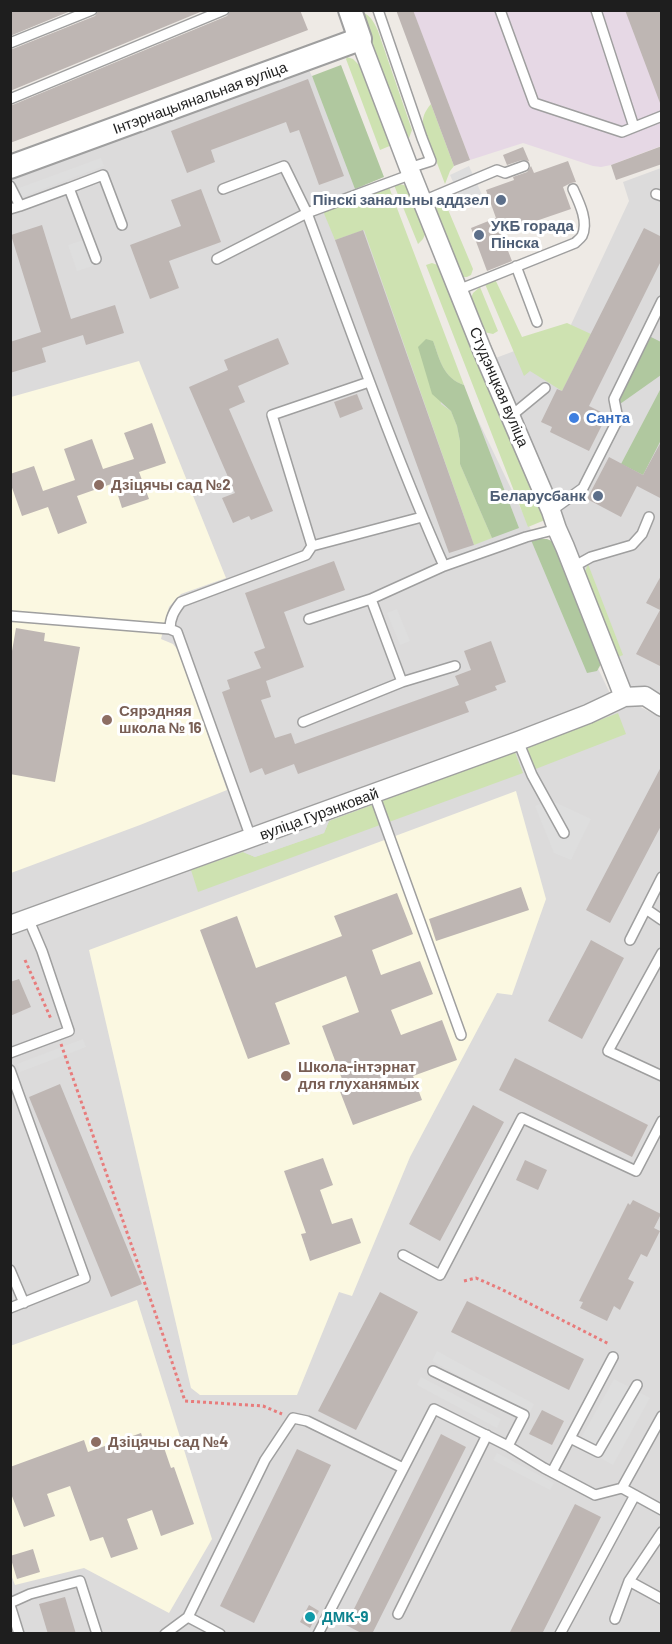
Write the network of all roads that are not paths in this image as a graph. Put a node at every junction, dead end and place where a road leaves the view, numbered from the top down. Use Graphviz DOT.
graph roads {
  1 [pos="92,10"];
  2 [pos="224,10"];
  3 [pos="350,10"];
  4 [pos="378,10"];
  5 [pos="500,10"];
  6 [pos="596,10"];
  7 [pos="360,39"];
  8 [pos="10,43"];
  9 [pos="10,99"];
  10 [pos="662,116"];
  11 [pos="634,127"];
  12 [pos="10,166"];
  13 [pos="524,166"];
  14 [pos="410,171"];
  15 [pos="10,186"];
  16 [pos="69,188"];
  17 [pos="223,189"];
  18 [pos="573,189"];
  19 [pos="423,201"];
  20 [pos="15,207"];
  21 [pos="307,213"];
  22 [pos="122,225"];
  23 [pos="96,258"];
  24 [pos="217,259"];
  25 [pos="516,266"];
  26 [pos="458,290"];
  27 [pos="662,301"];
  28 [pos="537,322"];
  29 [pos="369,382"];
  30 [pos="545,388"];
  31 [pos="511,416"];
  32 [pos="551,511"];
  33 [pos="422,517"];
  34 [pos="649,517"];
  35 [pos="557,529"];
  36 [pos="312,546"];
  37 [pos="444,566"];
  38 [pos="573,567"];
  39 [pos="371,599"];
  40 [pos="10,616"];
  41 [pos="309,619"];
  42 [pos="170,629"];
  43 [pos="455,666"];
  44 [pos="402,682"];
  45 [pos="624,697"];
  46 [pos="662,707"];
  47 [pos="303,722"];
  48 [pos="518,741"];
  49 [pos="374,794"];
  50 [pos="564,832"];
  51 [pos="251,838"];
  52 [pos="662,877"];
  53 [pos="646,909"];
  54 [pos="28,918"];
  55 [pos="662,920"];
  56 [pos="10,925"];
  57 [pos="630,940"];
  58 [pos="662,953"];
  59 [pos="461,1035"];
  60 [pos="10,1053"];
  61 [pos="10,1070"];
  62 [pos="662,1076"];
  63 [pos="662,1121"];
  64 [pos="403,1256"];
  65 [pos="10,1270"];
  66 [pos="24,1303"];
  67 [pos="10,1308"];
  68 [pos="612,1357"];
  69 [pos="433,1371"];
  70 [pos="637,1385"];
  71 [pos="662,1416"];
  72 [pos="487,1436"];
  73 [pos="570,1438"];
  74 [pos="508,1446"];
  75 [pos="403,1468"];
  76 [pos="552,1472"];
  77 [pos="622,1488"];
  78 [pos="634,1495"];
  79 [pos="662,1510"];
  80 [pos="662,1532"];
  81 [pos="629,1581"];
  82 [pos="662,1599"];
  83 [pos="10,1604"];
  84 [pos="398,1614"];
  85 [pos="188,1617"];
  86 [pos="615,1619"];
  87 [pos="20,1634"];
  88 [pos="97,1634"];
  89 [pos="165,1634"];
  90 [pos="220,1634"];
  91 [pos="318,1634"];
  92 [pos="560,1634"];
  1 -- 8 [label="lane"];
  2 -- 9 [label="lane"];
  3 -- 7 [label="street"];
  4 -- 14 [label="lane"];
  5 -- 11 [label="lane"];
  6 -- 11 [label="lane"];
  7 -- 12 [label="street, Інтэрнацыянальная вуліца"];
  7 -- 14 [label="street, Студэнцкая вуліца"];
  10 -- 11 [label="lane"];
  13 -- 19 [label="lane"];
  14 -- 19 [label="street, Студэнцкая вуліца"];
  14 -- 21 [label="lane"];
  15 -- 20 [label="lane"];
  16 -- 20 [label="lane"];
  16 -- 22 [label="lane"];
  16 -- 23 [label="lane"];
  17 -- 21 [label="lane"];
  18 -- 25 [label="lane"];
  19 -- 26 [label="street, Студэнцкая вуліца"];
  21 -- 24 [label="lane"];
  21 -- 29 [label="lane"];
  25 -- 26 [label="lane"];
  25 -- 28 [label="lane"];
  26 -- 31 [label="street, Студэнцкая вуліца"];
  27 -- 32 [label="lane"];
  29 -- 33 [label="lane"];
  29 -- 36 [label="lane"];
  30 -- 31 [label="lane"];
  31 -- 32 [label="street, Студэнцкая вуліца"];
  32 -- 35 [label="street, Студэнцкая вуліца"];
  33 -- 36 [label="lane"];
  33 -- 37 [label="lane"];
  34 -- 38 [label="lane"];
  35 -- 37 [label="lane"];
  35 -- 38 [label="street, Студэнцкая вуліца"];
  36 -- 42 [label="lane"];
  37 -- 39 [label="lane"];
  38 -- 45 [label="street, Студэнцкая вуліца"];
  39 -- 41 [label="lane"];
  39 -- 44 [label="lane"];
  40 -- 42 [label="lane"];
  42 -- 51 [label="lane"];
  43 -- 44 [label="lane"];
  44 -- 47 [label="lane"];
  45 -- 46 [label="street"];
  45 -- 48 [label="street, вуліца Гурэнковай"];
  48 -- 49 [label="street, вуліца Гурэнковай"];
  48 -- 50 [label="lane"];
  49 -- 51 [label="street, вуліца Гурэнковай"];
  49 -- 59 [label="lane"];
  51 -- 54 [label="street, вуліца Гурэнковай"];
  52 -- 53 [label="lane"];
  53 -- 55 [label="lane"];
  53 -- 57 [label="lane"];
  54 -- 56 [label="street, вуліца Гурэнковай"];
  54 -- 60 [label="lane"];
  58 -- 62 [label="lane"];
  61 -- 66 [label="lane"];
  63 -- 64 [label="lane"];
  65 -- 66 [label="lane"];
  66 -- 67 [label="lane"];
  68 -- 73 [label="lane"];
  69 -- 74 [label="lane"];
  70 -- 73 [label="lane"];
  71 -- 77 [label="lane"];
  72 -- 74 [label="lane"];
  72 -- 75 [label="lane"];
  72 -- 84 [label="lane"];
  73 -- 76 [label="lane"];
  74 -- 76 [label="lane"];
  75 -- 85 [label="lane"];
  75 -- 91 [label="lane"];
  76 -- 77 [label="lane"];
  77 -- 78 [label="lane"];
  78 -- 79 [label="lane"];
  78 -- 92 [label="lane"];
  80 -- 81 [label="lane"];
  81 -- 82 [label="lane"];
  81 -- 86 [label="lane"];
  83 -- 87 [label="lane"];
  83 -- 88 [label="lane"];
  85 -- 89 [label="lane"];
  85 -- 90 [label="lane"];
}
